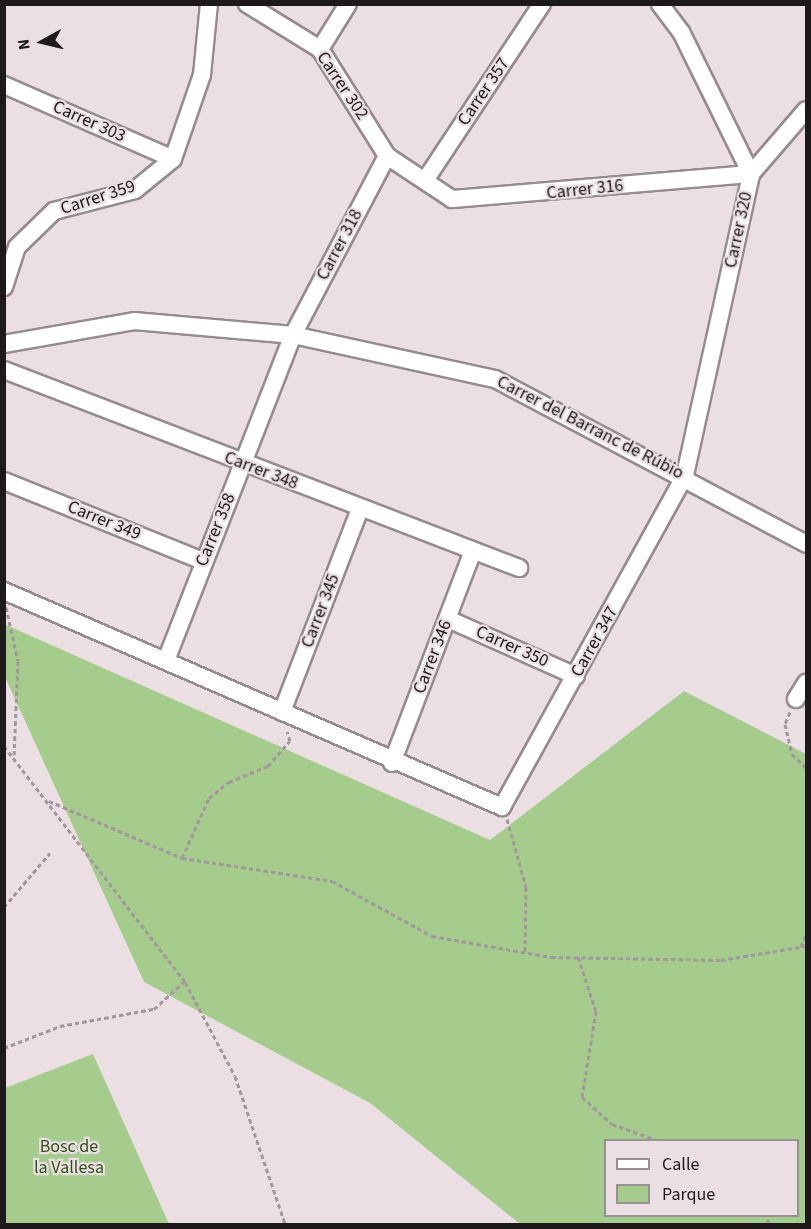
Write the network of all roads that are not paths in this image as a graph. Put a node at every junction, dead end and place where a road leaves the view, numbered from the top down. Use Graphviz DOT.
graph roads {
  1 [pos="209,4"];
  2 [pos="247,4"];
  3 [pos="348,4"];
  4 [pos="542,4"];
  5 [pos="667,7"];
  6 [pos="320,50"];
  7 [pos="4,85"];
  8 [pos="807,110"];
  9 [pos="387,156"];
  10 [pos="173,159"];
  11 [pos="751,174"];
  12 [pos="426,179"];
  13 [pos="4,287"];
  14 [pos="293,335"];
  15 [pos="4,344"];
  16 [pos="4,370"];
  17 [pos="243,464"];
  18 [pos="685,475"];
  19 [pos="4,481"];
  20 [pos="360,509"];
  21 [pos="807,544"];
  22 [pos="473,551"];
  23 [pos="203,561"];
  24 [pos="519,568"];
  25 [pos="4,591"];
  26 [pos="448,619"];
  27 [pos="167,658"];
  28 [pos="576,676"];
  29 [pos="807,683"];
  30 [pos="796,699"];
  31 [pos="282,712"];
  32 [pos="392,763"];
  1 -- 10 [label="street"];
  2 -- 6 [label="street, Carrer 302"];
  3 -- 6 [label="street"];
  4 -- 12 [label="street, Carrer 357"];
  5 -- 11 [label="street, Carrer 320"];
  6 -- 9 [label="street, Carrer 302"];
  7 -- 10 [label="street, Carrer 303"];
  8 -- 11 [label="street"];
  9 -- 12 [label="street, Carrer 302"];
  9 -- 14 [label="street, Carrer 318"];
  10 -- 13 [label="street, Carrer 359"];
  11 -- 12 [label="street, Carrer 316"];
  11 -- 18 [label="street, Carrer 320"];
  14 -- 15 [label="street, Carrer del Barranc de Rúbio"];
  14 -- 17 [label="street, Carrer 358"];
  14 -- 18 [label="street, Carrer del Barranc de Rúbio"];
  16 -- 17 [label="street, Carrer 348"];
  17 -- 20 [label="street, Carrer 348"];
  17 -- 23 [label="street, Carrer 358"];
  18 -- 21 [label="street, Carrer del Barranc de Rúbio"];
  18 -- 28 [label="street, Carrer 347"];
  19 -- 23 [label="street, Carrer 349"];
  20 -- 22 [label="street, Carrer 348"];
  20 -- 31 [label="street, Carrer 345"];
  22 -- 24 [label="street, Carrer 348"];
  22 -- 26 [label="street, Carrer 346"];
  23 -- 27 [label="street, Carrer 358"];
  25 -- 27 [label="street"];
  26 -- 28 [label="street, Carrer 350"];
  26 -- 32 [label="street, Carrer 346"];
  27 -- 31 [label="street"];
  28 -- 32 [label="street, Carrer 347"];
  29 -- 30 [label="street"];
  31 -- 32 [label="street"];
}
